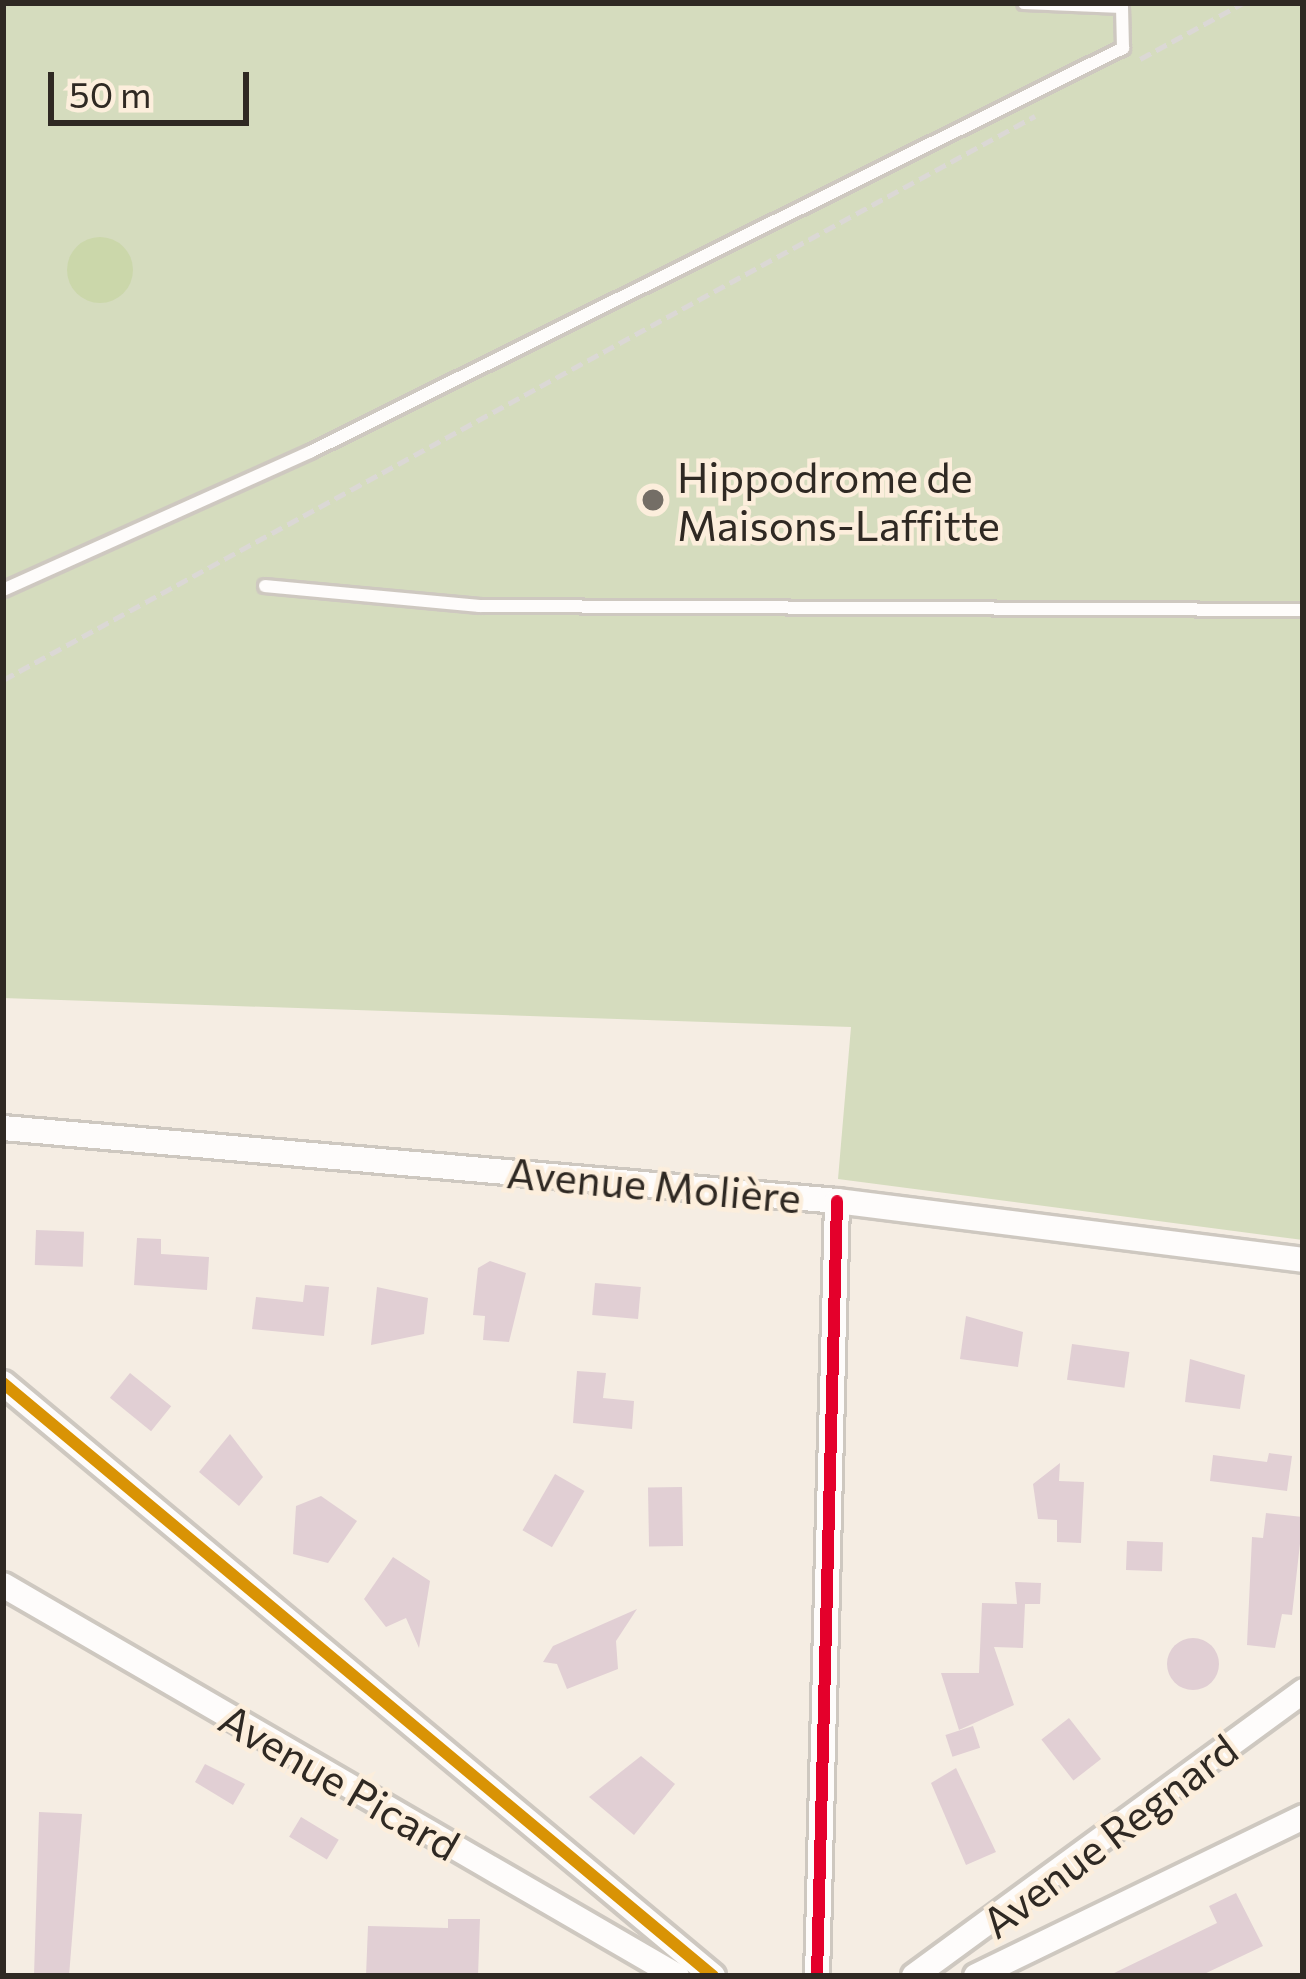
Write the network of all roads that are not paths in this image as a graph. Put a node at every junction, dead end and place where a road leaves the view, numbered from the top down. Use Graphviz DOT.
graph roads {
  1 [pos="1024,3"];
  2 [pos="265,586"];
  3 [pos="3,590"];
  4 [pos="1303,610"];
  5 [pos="3,1128"];
  6 [pos="837,1201"];
  7 [pos="1303,1260"];
  8 [pos="3,1383"];
  9 [pos="3,1585"];
  10 [pos="1303,1691"];
  11 [pos="1303,1816"];
  12 [pos="676,1976"];
  13 [pos="713,1976"];
  14 [pos="817,1976"];
  15 [pos="914,1976"];
  16 [pos="976,1976"];
  1 -- 3 [label="lane"];
  2 -- 4 [label="lane"];
  5 -- 6 [label="street, Avenue Molière"];
  6 -- 7 [label="street, Avenue Molière"];
  6 -- 14 [label="street"];
  8 -- 13 [label="street"];
  9 -- 12 [label="street, Avenue Picard"];
  10 -- 15 [label="street, Avenue Regnard"];
  11 -- 16 [label="street"];
}
